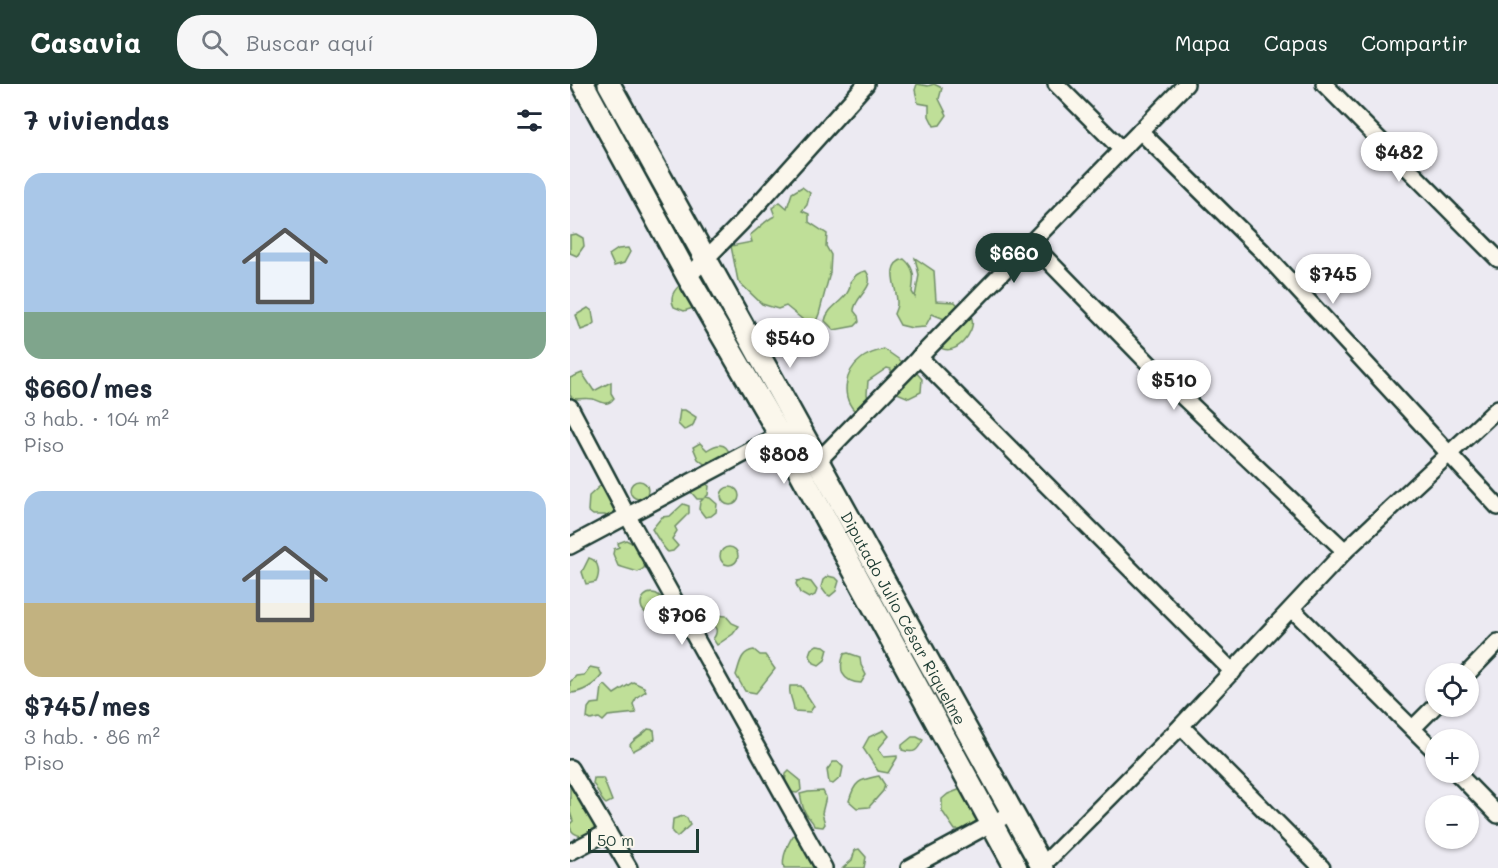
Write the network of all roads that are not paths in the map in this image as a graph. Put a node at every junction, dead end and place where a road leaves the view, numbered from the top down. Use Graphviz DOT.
graph roads {
  1 [pos="583,84"];
  2 [pos="609,84"];
  3 [pos="866,84"];
  4 [pos="1056,84"];
  5 [pos="1186,84"];
  6 [pos="1324,84"];
  7 [pos="1140,131"];
  8 [pos="1121,149"];
  9 [pos="1032,243"];
  10 [pos="706,259"];
  11 [pos="1498,259"];
  12 [pos="688,277"];
  13 [pos="920,357"];
  14 [pos="570,407"];
  15 [pos="1498,408"];
  16 [pos="789,430"];
  17 [pos="1449,454"];
  18 [pos="818,461"];
  19 [pos="1498,507"];
  20 [pos="627,514"];
  21 [pos="570,546"];
  22 [pos="1345,551"];
  23 [pos="1292,609"];
  24 [pos="1498,642"];
  25 [pos="1478,663"];
  26 [pos="1233,672"];
  27 [pos="1425,716"];
  28 [pos="1181,726"];
  29 [pos="1413,728"];
  30 [pos="1425,741"];
  31 [pos="570,768"];
  32 [pos="1467,783"];
  33 [pos="1011,813"];
  34 [pos="1498,815"];
  35 [pos="991,824"];
  36 [pos="608,832"];
  37 [pos="570,852"];
  38 [pos="1042,867"];
  39 [pos="629,868"];
  40 [pos="824,868"];
  41 [pos="909,868"];
  42 [pos="1016,868"];
  43 [pos="1322,868"];
  1 -- 12 [label="street, Diputado Julio César Riquelme"];
  2 -- 10 [label="street, Diputado Julio César Riquelme"];
  3 -- 10 [label="street"];
  4 -- 8 [label="street"];
  5 -- 7 [label="street"];
  6 -- 11 [label="street"];
  7 -- 8 [label="street"];
  7 -- 17 [label="street"];
  8 -- 9 [label="street"];
  9 -- 13 [label="street"];
  9 -- 22 [label="street"];
  10 -- 12 [label="street"];
  10 -- 16 [label="street, Diputado Julio César Riquelme"];
  12 -- 16 [label="street, Diputado Julio César Riquelme"];
  13 -- 18 [label="street"];
  13 -- 26 [label="street"];
  14 -- 20 [label="street"];
  15 -- 17 [label="street"];
  16 -- 18 [label="street, Diputado Julio César Riquelme"];
  16 -- 20 [label="street"];
  16 -- 35 [label="street, Diputado Julio César Riquelme"];
  17 -- 19 [label="street"];
  17 -- 22 [label="street"];
  18 -- 33 [label="street, Diputado Julio César Riquelme"];
  20 -- 21 [label="street"];
  20 -- 40 [label="street"];
  22 -- 23 [label="street"];
  23 -- 26 [label="street"];
  23 -- 29 [label="street"];
  24 -- 25 [label="street"];
  26 -- 28 [label="street"];
  27 -- 29 [label="street"];
  28 -- 38 [label="street"];
  28 -- 43 [label="street"];
  29 -- 30 [label="street"];
  31 -- 36 [label="street"];
  32 -- 34 [label="street"];
  33 -- 35 [label="street"];
  33 -- 38 [label="street, Diputado Julio César Riquelme"];
  35 -- 41 [label="street"];
  35 -- 42 [label="street, Diputado Julio César Riquelme"];
  36 -- 37 [label="street"];
  36 -- 39 [label="street"];
}
